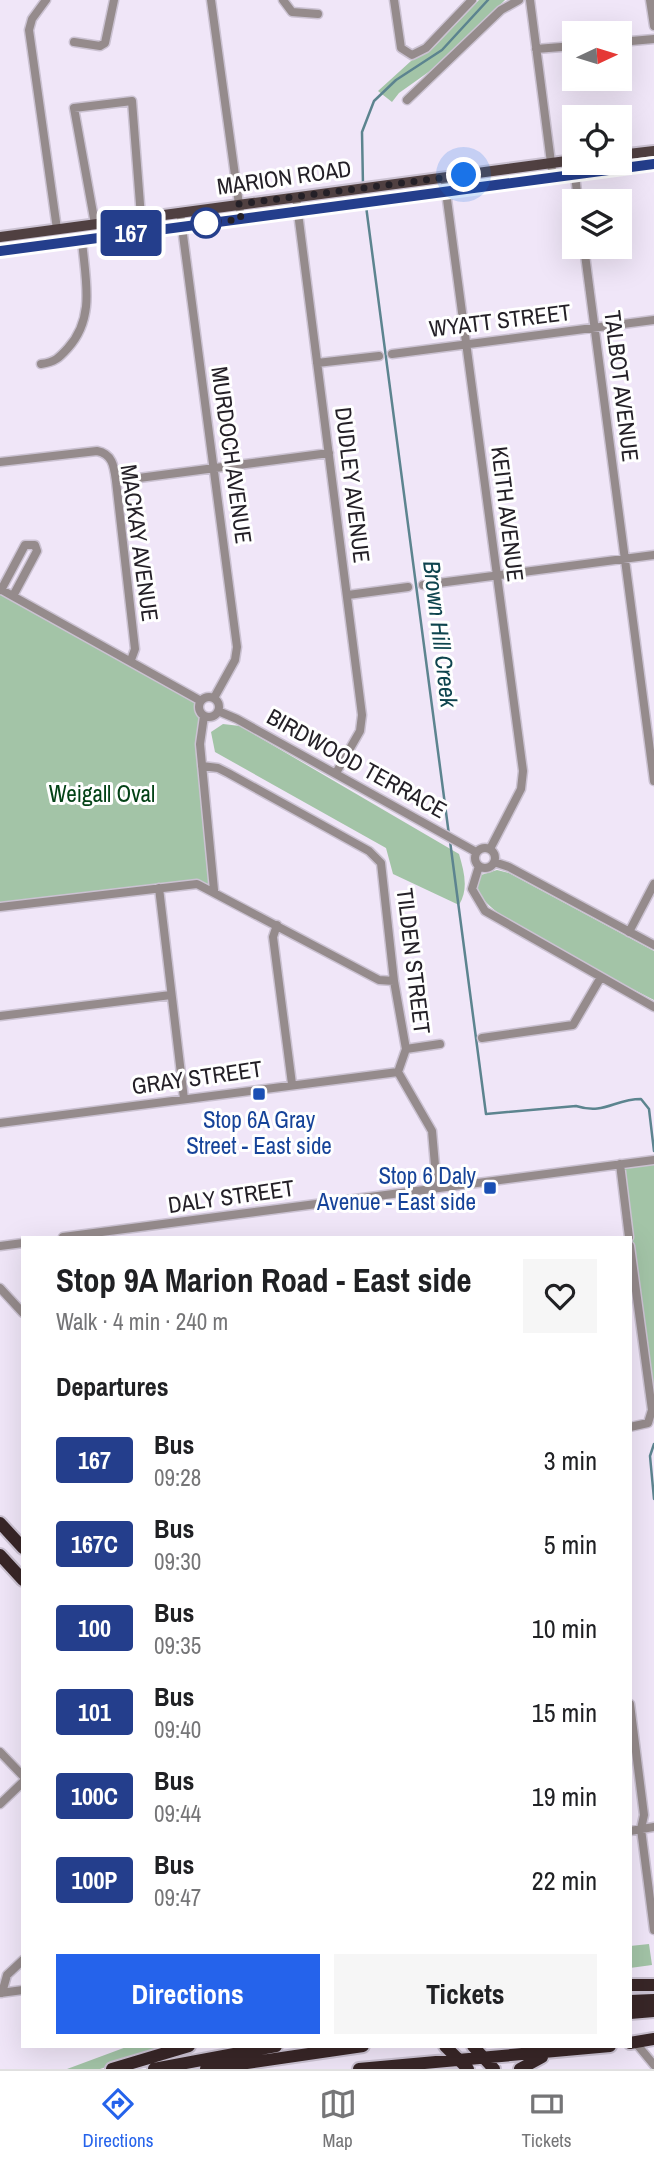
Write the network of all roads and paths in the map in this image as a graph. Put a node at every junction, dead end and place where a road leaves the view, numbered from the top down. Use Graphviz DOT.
graph roads {
  1 [pos="46,0"];
  2 [pos="114,0"];
  3 [pos="211,0"];
  4 [pos="284,0"];
  5 [pos="394,0"];
  6 [pos="472,0"];
  7 [pos="519,0"];
  8 [pos="530,0"];
  9 [pos="650,0"];
  10 [pos="318,14"];
  11 [pos="654,26"];
  12 [pos="654,39"];
  13 [pos="632,41"];
  14 [pos="74,42"];
  15 [pos="562,47"];
  16 [pos="536,49"];
  17 [pos="407,100"];
  18 [pos="654,151"];
  19 [pos="632,154"];
  20 [pos="562,162"];
  21 [pos="551,163"];
  22 [pos="654,164"];
  23 [pos="632,167"];
  24 [pos="575,175"];
  25 [pos="444,177"];
  26 [pos="553,178"];
  27 [pos="577,189"];
  28 [pos="446,192"];
  29 [pos="296,197"];
  30 [pos="239,204"];
  31 [pos="180,212"];
  32 [pos="298,212"];
  33 [pos="141,218"];
  34 [pos="241,219"];
  35 [pos="95,224"];
  36 [pos="181,227"];
  37 [pos="52,230"];
  38 [pos="0,237"];
  39 [pos="82,240"];
  40 [pos="58,243"];
  41 [pos="0,251"];
  42 [pos="586,259"];
  43 [pos="654,320"];
  44 [pos="595,327"];
  45 [pos="467,344"];
  46 [pos="392,354"];
  47 [pos="379,356"];
  48 [pos="41,363"];
  49 [pos="317,363"];
  50 [pos="329,453"];
  51 [pos="0,462"];
  52 [pos="215,468"];
  53 [pos="116,481"];
  54 [pos="654,555"];
  55 [pos="625,559"];
  56 [pos="496,576"];
  57 [pos="423,585"];
  58 [pos="408,587"];
  59 [pos="1,590"];
  60 [pos="348,595"];
  61 [pos="13,596"];
  62 [pos="131,660"];
  63 [pos="214,698"];
  64 [pos="201,701"];
  65 [pos="218,711"];
  66 [pos="204,716"];
  67 [pos="653,761"];
  68 [pos="202,766"];
  69 [pos="336,773"];
  70 [pos="654,781"];
  71 [pos="490,849"];
  72 [pos="476,852"];
  73 [pos="494,862"];
  74 [pos="480,866"];
  75 [pos="654,884"];
  76 [pos="159,888"];
  77 [pos="210,888"];
  78 [pos="0,907"];
  79 [pos="277,925"];
  80 [pos="629,932"];
  81 [pos="654,946"];
  82 [pos="601,978"];
  83 [pos="394,981"];
  84 [pos="170,995"];
  85 [pos="654,1007"];
  86 [pos="0,1016"];
  87 [pos="482,1038"];
  88 [pos="440,1044"];
  89 [pos="406,1049"];
  90 [pos="398,1072"];
  91 [pos="292,1084"];
  92 [pos="184,1099"];
  93 [pos="0,1123"];
  94 [pos="654,1160"];
  95 [pos="620,1164"];
  96 [pos="438,1188"];
  97 [pos="71,1236"];
  98 [pos="629,1236"];
  99 [pos="21,1242"];
  100 [pos="0,1246"];
  101 [pos="0,1288"];
  102 [pos="633,1293"];
  103 [pos="21,1311"];
  104 [pos="632,1427"];
  105 [pos="0,1523"];
  106 [pos="21,1546"];
  107 [pos="4,1563"];
  108 [pos="21,1578"];
  109 [pos="632,1720"];
  110 [pos="0,1752"];
  111 [pos="21,1774"];
  112 [pos="21,1784"];
  113 [pos="0,1804"];
  114 [pos="654,1827"];
  115 [pos="640,1829"];
  116 [pos="632,1831"];
  117 [pos="654,1930"];
  118 [pos="21,1962"];
  119 [pos="632,1985"];
  120 [pos="654,1985"];
  121 [pos="21,1990"];
  122 [pos="1,1993"];
  123 [pos="654,2000"];
  124 [pos="632,2001"];
  125 [pos="654,2011"];
  126 [pos="632,2013"];
  127 [pos="654,2039"];
  128 [pos="632,2043"];
  129 [pos="182,2048"];
  130 [pos="265,2048"];
  131 [pos="349,2048"];
  132 [pos="448,2048"];
  133 [pos="475,2048"];
  134 [pos="595,2048"];
  135 [pos="549,2054"];
  136 [pos="484,2058"];
  137 [pos="463,2064"];
  138 [pos="654,2065"];
  139 [pos="413,2068"];
  140 [pos="112,2069"];
  141 [pos="154,2069"];
  142 [pos="206,2069"];
  143 [pos="359,2069"];
  144 [pos="380,2069"];
  145 [pos="444,2069"];
  146 [pos="495,2069"];
  147 [pos="520,2069"];
  1 -- 37 [label="street"];
  2 -- 14 [label="street"];
  3 -- 30 [label="street"];
  4 -- 10 [label="street"];
  5 -- 6 [label="street"];
  7 -- 17 [label="street"];
  8 -- 16 [label="street"];
  9 -- 11 [label="street"];
  12 -- 13 [label="street"];
  15 -- 16 [label="street"];
  16 -- 21 [label="street"];
  18 -- 19 [label="main road"];
  20 -- 21 [label="main road, MARION ROAD"];
  21 -- 25 [label="main road, MARION ROAD"];
  21 -- 26 [label="street"];
  22 -- 23 [label="main road, MARION ROAD"];
  24 -- 26 [label="main road, MARION ROAD"];
  24 -- 27 [label="street"];
  25 -- 28 [label="street, KEITH AVENUE"];
  25 -- 29 [label="main road, MARION ROAD"];
  26 -- 28 [label="main road, MARION ROAD"];
  28 -- 32 [label="main road, MARION ROAD"];
  28 -- 45 [label="street, KEITH AVENUE"];
  29 -- 30 [label="main road, MARION ROAD"];
  29 -- 32 [label="street, DUDLEY AVENUE"];
  30 -- 31 [label="main road, MARION ROAD"];
  30 -- 34 [label="street"];
  31 -- 33 [label="main road, MARION ROAD"];
  31 -- 36 [label="street, MURDOCH AVENUE"];
  32 -- 34 [label="main road, MARION ROAD"];
  32 -- 49 [label="street, DUDLEY AVENUE"];
  33 -- 35 [label="main road, MARION ROAD"];
  33 -- 35 [label="street"];
  34 -- 36 [label="main road, MARION ROAD"];
  35 -- 37 [label="main road, MARION ROAD"];
  36 -- 39 [label="main road, MARION ROAD"];
  36 -- 52 [label="street, MURDOCH AVENUE"];
  37 -- 38 [label="main road, MARION ROAD"];
  37 -- 40 [label="main road"];
  39 -- 40 [label="main road, MARION ROAD"];
  39 -- 48 [label="street"];
  40 -- 41 [label="main road, MARION ROAD"];
  42 -- 44 [label="street, TALBOT AVENUE"];
  43 -- 44 [label="street, WYATT STREET"];
  44 -- 45 [label="street, WYATT STREET"];
  44 -- 55 [label="street, TALBOT AVENUE"];
  45 -- 46 [label="street, WYATT STREET"];
  45 -- 56 [label="street, KEITH AVENUE"];
  47 -- 49 [label="street"];
  49 -- 50 [label="street, DUDLEY AVENUE"];
  50 -- 52 [label="street"];
  50 -- 60 [label="street, DUDLEY AVENUE"];
  51 -- 53 [label="street, MACKAY AVENUE"];
  52 -- 53 [label="street"];
  52 -- 63 [label="street, MURDOCH AVENUE"];
  53 -- 62 [label="street, MACKAY AVENUE"];
  54 -- 55 [label="street"];
  55 -- 56 [label="street"];
  55 -- 67 [label="street, TALBOT AVENUE"];
  56 -- 57 [label="street"];
  56 -- 71 [label="street, KEITH AVENUE"];
  58 -- 60 [label="street"];
  59 -- 61 [label="street"];
  59 -- 61 [label="street"];
  60 -- 69 [label="street, DUDLEY AVENUE"];
  61 -- 62 [label="street"];
  62 -- 64 [label="street"];
  63 -- 64 [label="street"];
  63 -- 65 [label="street"];
  64 -- 66 [label="street"];
  65 -- 66 [label="street"];
  65 -- 69 [label="street, BIRDWOOD TERRACE"];
  66 -- 68 [label="street"];
  67 -- 70 [label="street, TALBOT AVENUE"];
  68 -- 77 [label="street"];
  68 -- 83 [label="street, TILDEN STREET"];
  69 -- 72 [label="street, BIRDWOOD TERRACE"];
  71 -- 72 [label="street"];
  71 -- 73 [label="street"];
  72 -- 74 [label="street"];
  73 -- 74 [label="street"];
  73 -- 80 [label="street"];
  74 -- 82 [label="street"];
  75 -- 80 [label="street"];
  76 -- 77 [label="street"];
  76 -- 78 [label="street"];
  76 -- 84 [label="street"];
  77 -- 79 [label="street"];
  79 -- 83 [label="street"];
  79 -- 91 [label="street"];
  80 -- 81 [label="street"];
  82 -- 85 [label="street"];
  82 -- 87 [label="street"];
  83 -- 89 [label="street, TILDEN STREET"];
  84 -- 86 [label="street"];
  84 -- 92 [label="street"];
  88 -- 89 [label="street"];
  89 -- 90 [label="street, TILDEN STREET"];
  90 -- 91 [label="street, GRAY STREET"];
  90 -- 96 [label="street"];
  91 -- 92 [label="street, GRAY STREET"];
  92 -- 93 [label="street, GRAY STREET"];
  94 -- 95 [label="street, DALY STREET"];
  95 -- 96 [label="street, DALY STREET"];
  95 -- 98 [label="street"];
  96 -- 97 [label="street, DALY STREET"];
  99 -- 100 [label="street"];
  101 -- 103 [label="street"];
  102 -- 104 [label="street"];
  105 -- 106 [label="highway"];
  107 -- 108 [label="highway"];
  109 -- 115 [label="street"];
  110 -- 111 [label="street"];
  112 -- 113 [label="street"];
  114 -- 115 [label="street"];
  115 -- 116 [label="street"];
  115 -- 117 [label="street"];
  118 -- 122 [label="street"];
  119 -- 120 [label="highway"];
  121 -- 122 [label="street"];
  123 -- 124 [label="highway"];
  125 -- 126 [label="highway"];
  127 -- 128 [label="highway"];
  128 -- 138 [label="street"];
  129 -- 140 [label="highway"];
  130 -- 141 [label="highway"];
  131 -- 142 [label="highway"];
  132 -- 137 [label="highway"];
  133 -- 136 [label="highway"];
  134 -- 135 [label="highway"];
  135 -- 136 [label="highway"];
  135 -- 147 [label="highway"];
  136 -- 137 [label="highway"];
  136 -- 146 [label="highway"];
  137 -- 143 [label="highway"];
  139 -- 144 [label="highway"];
  139 -- 145 [label="highway"];
}
